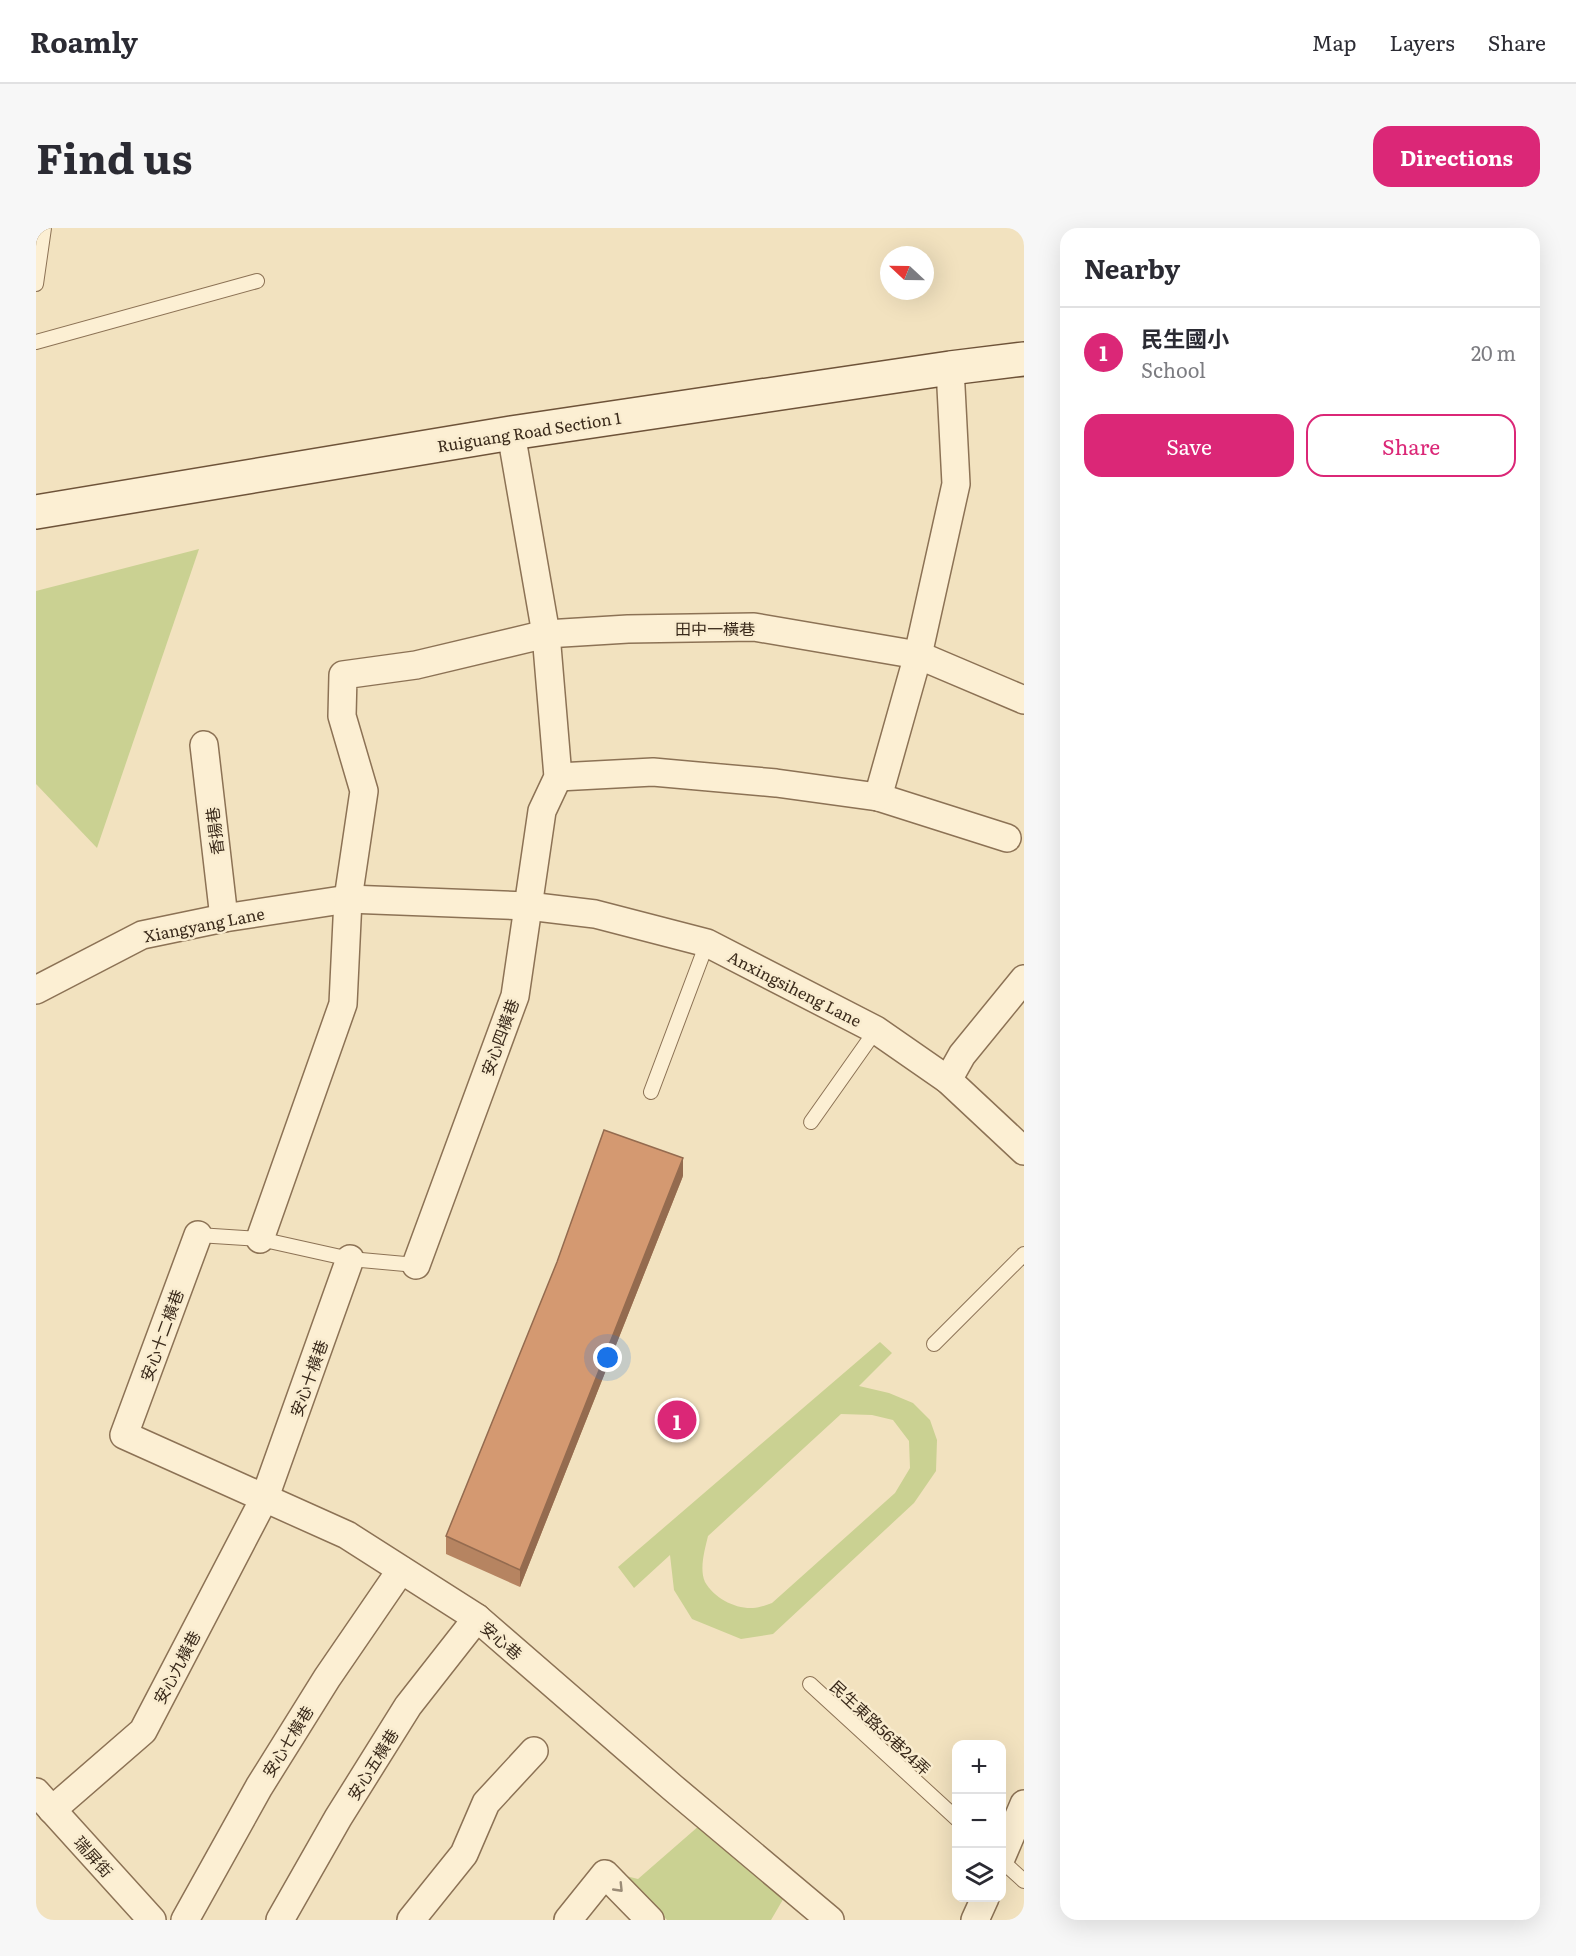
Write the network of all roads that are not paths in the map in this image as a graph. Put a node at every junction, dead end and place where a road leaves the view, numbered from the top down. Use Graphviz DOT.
graph roads {
  1 [pos="44,228"];
  2 [pos="257,281"];
  3 [pos="36,284"];
  4 [pos="36,342"];
  5 [pos="1024,359"];
  6 [pos="950,368"];
  7 [pos="511,433"];
  8 [pos="36,512"];
  9 [pos="546,634"];
  10 [pos="918,655"];
  11 [pos="1024,700"];
  12 [pos="204,745"];
  13 [pos="558,777"];
  14 [pos="878,797"];
  15 [pos="1007,838"];
  16 [pos="348,899"];
  17 [pos="528,906"];
  18 [pos="224,918"];
  19 [pos="707,943"];
  20 [pos="1024,980"];
  21 [pos="36,990"];
  22 [pos="876,1030"];
  23 [pos="948,1080"];
  24 [pos="651,1092"];
  25 [pos="811,1122"];
  26 [pos="1024,1150"];
  27 [pos="198,1236"];
  28 [pos="260,1239"];
  29 [pos="1024,1254"];
  30 [pos="350,1260"];
  31 [pos="416,1265"];
  32 [pos="934,1344"];
  33 [pos="124,1435"];
  34 [pos="265,1497"];
  35 [pos="401,1569"];
  36 [pos="477,1618"];
  37 [pos="810,1684"];
  38 [pos="534,1751"];
  39 [pos="44,1801"];
  40 [pos="1024,1804"];
  41 [pos="952,1814"];
  42 [pos="1006,1848"];
  43 [pos="1006,1862"];
  44 [pos="1024,1881"];
  45 [pos="983,1902"];
  46 [pos="152,1920"];
  47 [pos="185,1920"];
  48 [pos="280,1920"];
  49 [pos="411,1920"];
  50 [pos="568,1920"];
  51 [pos="650,1920"];
  52 [pos="830,1920"];
  53 [pos="975,1920"];
  1 -- 3 [label="lane"];
  2 -- 4 [label="lane"];
  5 -- 6 [label="street, Ruiguang Road Section 1"];
  6 -- 7 [label="street, Ruiguang Road Section 1"];
  6 -- 10 [label="street"];
  7 -- 8 [label="street, Ruiguang Road Section 1"];
  7 -- 9 [label="street"];
  9 -- 10 [label="street, 田中一橫巷"];
  9 -- 13 [label="street"];
  9 -- 16 [label="street, 田中一橫巷"];
  10 -- 11 [label="street, 田中一橫巷"];
  10 -- 14 [label="street"];
  12 -- 18 [label="street, 香揚巷"];
  13 -- 14 [label="street"];
  13 -- 17 [label="street"];
  14 -- 15 [label="street"];
  16 -- 17 [label="street"];
  16 -- 18 [label="street, Xiangyang Lane"];
  16 -- 28 [label="street"];
  17 -- 19 [label="street, Anxingsiheng Lane"];
  17 -- 31 [label="street, 安心四橫巷"];
  18 -- 21 [label="street, Xiangyang Lane"];
  19 -- 22 [label="street, Anxingsiheng Lane"];
  19 -- 24 [label="lane"];
  20 -- 23 [label="street"];
  22 -- 23 [label="street, Anxingsiheng Lane"];
  22 -- 25 [label="lane"];
  23 -- 26 [label="street, Anxingsiheng Lane"];
  27 -- 28 [label="lane"];
  27 -- 33 [label="street, 安心十二橫巷"];
  28 -- 30 [label="lane"];
  29 -- 32 [label="lane"];
  30 -- 31 [label="lane"];
  30 -- 34 [label="street, 安心十橫巷"];
  33 -- 34 [label="street, 安心巷"];
  34 -- 35 [label="street, 安心巷"];
  34 -- 39 [label="street, 安心九橫巷"];
  35 -- 36 [label="street, 安心巷"];
  35 -- 47 [label="street, 安心七橫巷"];
  36 -- 48 [label="street, 安心五橫巷"];
  36 -- 52 [label="street, 安心巷"];
  37 -- 41 [label="lane, 民生東路56巷24弄"];
  38 -- 49 [label="street"];
  39 -- 46 [label="street, 瑞屏街"];
  40 -- 42 [label="street"];
  43 -- 44 [label="lane"];
  45 -- 53 [label="street"];
  50 -- 51 [label="street, one-way"];
}
